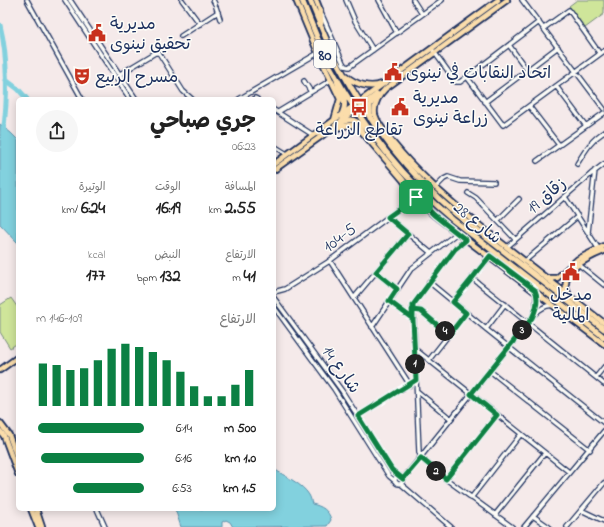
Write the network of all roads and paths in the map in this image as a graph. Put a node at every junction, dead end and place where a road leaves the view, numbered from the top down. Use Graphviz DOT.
graph roads {
  1 [pos="27,0"];
  2 [pos="65,0"];
  3 [pos="70,0"];
  4 [pos="182,0"];
  5 [pos="213,0"];
  6 [pos="296,0"];
  7 [pos="302,0"];
  8 [pos="310,0"];
  9 [pos="316,0"];
  10 [pos="346,0"];
  11 [pos="379,0"];
  12 [pos="413,0"];
  13 [pos="442,0"];
  14 [pos="498,0"];
  15 [pos="507,0"];
  16 [pos="522,0"];
  17 [pos="320,10"];
  18 [pos="218,12"];
  19 [pos="422,14"];
  20 [pos="220,18"];
  21 [pos="539,22"];
  22 [pos="200,24"];
  23 [pos="321,26"];
  24 [pos="544,28"];
  25 [pos="397,33"];
  26 [pos="181,36"];
  27 [pos="509,45"];
  28 [pos="558,47"];
  29 [pos="373,50"];
  30 [pos="434,51"];
  31 [pos="604,51"];
  32 [pos="318,53"];
  33 [pos="600,54"];
  34 [pos="112,62"];
  35 [pos="108,64"];
  36 [pos="341,70"];
  37 [pos="527,70"];
  38 [pos="576,72"];
  39 [pos="120,74"];
  40 [pos="337,77"];
  41 [pos="467,77"];
  42 [pos="331,80"];
  43 [pos="304,81"];
  44 [pos="384,86"];
  45 [pos="556,86"];
  46 [pos="311,92"];
  47 [pos="378,94"];
  48 [pos="81,97"];
  49 [pos="129,97"];
  50 [pos="135,97"];
  51 [pos="190,97"];
  52 [pos="242,97"];
  53 [pos="485,102"];
  54 [pos="360,103"];
  55 [pos="529,106"];
  56 [pos="354,108"];
  57 [pos="604,109"];
  58 [pos="276,111"];
  59 [pos="604,113"];
  60 [pos="341,116"];
  61 [pos="372,121"];
  62 [pos="334,124"];
  63 [pos="586,126"];
  64 [pos="604,132"];
  65 [pos="372,134"];
  66 [pos="313,135"];
  67 [pos="320,136"];
  68 [pos="560,145"];
  69 [pos="276,147"];
  70 [pos="288,154"];
  71 [pos="538,161"];
  72 [pos="577,164"];
  73 [pos="604,164"];
  74 [pos="276,166"];
  75 [pos="276,167"];
  76 [pos="595,170"];
  77 [pos="494,182"];
  78 [pos="431,187"];
  79 [pos="421,192"];
  80 [pos="468,193"];
  81 [pos="565,196"];
  82 [pos="416,197"];
  83 [pos="519,199"];
  84 [pos="578,216"];
  85 [pos="388,217"];
  86 [pos="498,220"];
  87 [pos="588,232"];
  88 [pos="457,233"];
  89 [pos="408,234"];
  90 [pos="466,240"];
  91 [pos="515,240"];
  92 [pos="491,242"];
  93 [pos="604,246"];
  94 [pos="487,247"];
  95 [pos="507,247"];
  96 [pos="598,248"];
  97 [pos="604,251"];
  98 [pos="431,253"];
  99 [pos="490,256"];
  100 [pos="330,261"];
  101 [pos="577,263"];
  102 [pos="528,265"];
  103 [pos="376,272"];
  104 [pos="542,274"];
  105 [pos="521,277"];
  106 [pos="472,278"];
  107 [pos="429,282"];
  108 [pos="604,285"];
  109 [pos="397,289"];
  110 [pos="535,290"];
  111 [pos="276,291"];
  112 [pos="570,296"];
  113 [pos="354,298"];
  114 [pos="276,301"];
  115 [pos="389,301"];
  116 [pos="453,302"];
  117 [pos="504,304"];
  118 [pos="554,306"];
  119 [pos="276,310"];
  120 [pos="412,310"];
  121 [pos="466,313"];
  122 [pos="532,318"];
  123 [pos="413,319"];
  124 [pos="528,323"];
  125 [pos="604,323"];
  126 [pos="372,327"];
  127 [pos="486,329"];
  128 [pos="604,329"];
  129 [pos="449,335"];
  130 [pos="602,338"];
  131 [pos="604,344"];
  132 [pos="509,347"];
  133 [pos="415,349"];
  134 [pos="16,358"];
  135 [pos="429,360"];
  136 [pos="604,368"];
  137 [pos="2,369"];
  138 [pos="490,371"];
  139 [pos="596,378"];
  140 [pos="416,380"];
  141 [pos="604,384"];
  142 [pos="410,385"];
  143 [pos="417,391"];
  144 [pos="471,394"];
  145 [pos="497,415"];
  146 [pos="358,416"];
  147 [pos="451,419"];
  148 [pos="0,423"];
  149 [pos="604,423"];
  150 [pos="0,431"];
  151 [pos="604,431"];
  152 [pos="521,434"];
  153 [pos="590,450"];
  154 [pos="545,453"];
  155 [pos="16,455"];
  156 [pos="421,458"];
  157 [pos="16,469"];
  158 [pos="569,472"];
  159 [pos="399,476"];
  160 [pos="403,479"];
  161 [pos="446,479"];
  162 [pos="396,482"];
  163 [pos="604,483"];
  164 [pos="401,484"];
  165 [pos="471,498"];
  166 [pos="580,510"];
  167 [pos="32,511"];
  168 [pos="37,511"];
  169 [pos="98,511"];
  170 [pos="495,515"];
  171 [pos="533,516"];
  172 [pos="604,521"];
  173 [pos="38,527"];
  174 [pos="42,527"];
  175 [pos="105,527"];
  176 [pos="451,527"];
  177 [pos="512,527"];
  178 [pos="524,527"];
  179 [pos="549,527"];
  180 [pos="567,527"];
  1 -- 48 [label="street"];
  2 -- 35 [label="street"];
  3 -- 34 [label="street"];
  4 -- 22 [label="street"];
  5 -- 18 [label="street"];
  6 -- 32 [label="main road"];
  7 -- 40 [label="highway, شارع 28 / 80"];
  8 -- 23 [label="highway, شارع 28 / 80"];
  9 -- 17 [label="main road"];
  10 -- 29 [label="street"];
  11 -- 25 [label="street"];
  12 -- 19 [label="street"];
  13 -- 19 [label="street"];
  14 -- 30 [label="main road"];
  15 -- 30 [label="main road"];
  16 -- 21 [label="street"];
  17 -- 23 [label="highway"];
  17 -- 29 [label="street"];
  18 -- 20 [label="street"];
  18 -- 22 [label="street"];
  19 -- 25 [label="street"];
  21 -- 24 [label="street"];
  21 -- 27 [label="street"];
  22 -- 26 [label="street"];
  23 -- 36 [label="highway, شارع 28 / 80"];
  24 -- 28 [label="street"];
  24 -- 33 [label="street"];
  25 -- 29 [label="street"];
  27 -- 37 [label="street"];
  27 -- 41 [label="street"];
  28 -- 37 [label="street"];
  28 -- 38 [label="street"];
  30 -- 41 [label="street"];
  30 -- 44 [label="main road"];
  31 -- 33 [label="street"];
  32 -- 42 [label="main road"];
  32 -- 52 [label="street"];
  33 -- 38 [label="street"];
  34 -- 35 [label="street"];
  34 -- 39 [label="street"];
  35 -- 49 [label="street"];
  36 -- 44 [label="highway"];
  36 -- 54 [label="highway, شارع 28 / 80"];
  37 -- 53 [label="street"];
  38 -- 45 [label="street"];
  38 -- 57 [label="street"];
  39 -- 50 [label="street"];
  39 -- 51 [label="street"];
  40 -- 56 [label="highway, شارع 28 / 80"];
  40 -- 60 [label="highway"];
  41 -- 53 [label="street"];
  42 -- 46 [label="street"];
  42 -- 62 [label="main road"];
  43 -- 46 [label="street"];
  44 -- 47 [label="main road"];
  44 -- 54 [label="main road"];
  44 -- 78 [label="main road"];
  45 -- 55 [label="street"];
  45 -- 63 [label="street"];
  46 -- 58 [label="street"];
  47 -- 54 [label="main road"];
  47 -- 61 [label="highway"];
  53 -- 55 [label="street"];
  54 -- 56 [label="highway"];
  54 -- 61 [label="highway, شارع 28 / 80"];
  55 -- 68 [label="street"];
  56 -- 60 [label="main road"];
  56 -- 62 [label="main road"];
  56 -- 65 [label="highway, شارع 28 / 80"];
  58 -- 66 [label="street"];
  59 -- 63 [label="street"];
  60 -- 62 [label="main road"];
  61 -- 78 [label="highway, شارع 28 / 80"];
  62 -- 65 [label="highway"];
  62 -- 66 [label="main road"];
  62 -- 67 [label="main road"];
  63 -- 68 [label="street"];
  64 -- 72 [label="street"];
  65 -- 79 [label="highway, شارع 28 / 80"];
  66 -- 70 [label="main road"];
  67 -- 75 [label="main road"];
  67 -- 82 [label="main road"];
  68 -- 71 [label="street"];
  69 -- 70 [label="street"];
  70 -- 74 [label="main road"];
  73 -- 76 [label="street, زقاق 19"];
  76 -- 81 [label="street, زقاق 19"];
  76 -- 87 [label="street"];
  77 -- 78 [label="street"];
  78 -- 92 [label="highway, شارع 28 / 80"];
  78 -- 95 [label="main road"];
  79 -- 82 [label="highway"];
  79 -- 94 [label="highway, شارع 28 / 80"];
  80 -- 86 [label="street"];
  81 -- 84 [label="street"];
  81 -- 91 [label="street, زقاق 19"];
  82 -- 85 [label="street, 104-5"];
  82 -- 88 [label="main road"];
  83 -- 86 [label="street"];
  84 -- 87 [label="street"];
  84 -- 102 [label="street"];
  85 -- 89 [label="street"];
  85 -- 100 [label="street, 104-5"];
  86 -- 91 [label="street"];
  87 -- 96 [label="street"];
  88 -- 90 [label="main road"];
  88 -- 98 [label="street"];
  89 -- 98 [label="street"];
  89 -- 103 [label="street"];
  90 -- 99 [label="main road"];
  90 -- 107 [label="street"];
  91 -- 95 [label="street, زقاق 19"];
  92 -- 94 [label="highway"];
  92 -- 102 [label="highway, شارع 28 / 80"];
  93 -- 96 [label="main road"];
  94 -- 105 [label="highway, شارع 28 / 80"];
  95 -- 102 [label="main road"];
  96 -- 101 [label="main road"];
  97 -- 101 [label="main road"];
  98 -- 109 [label="street"];
  99 -- 105 [label="main road"];
  99 -- 106 [label="street"];
  100 -- 111 [label="street, 104-5"];
  100 -- 113 [label="street"];
  101 -- 104 [label="main road"];
  101 -- 108 [label="street"];
  101 -- 112 [label="main road"];
  102 -- 104 [label="main road"];
  102 -- 128 [label="highway, شارع 28 / 80"];
  103 -- 109 [label="street"];
  103 -- 113 [label="street"];
  104 -- 112 [label="main road"];
  105 -- 110 [label="main road"];
  105 -- 130 [label="highway, شارع 28 / 80"];
  106 -- 116 [label="street"];
  106 -- 117 [label="street"];
  107 -- 116 [label="street"];
  107 -- 120 [label="street"];
  109 -- 115 [label="street"];
  110 -- 118 [label="main road"];
  110 -- 122 [label="street"];
  112 -- 125 [label="main road"];
  113 -- 126 [label="street"];
  114 -- 146 [label="street, شارع 14"];
  115 -- 123 [label="street"];
  115 -- 126 [label="street"];
  116 -- 121 [label="street"];
  117 -- 124 [label="street"];
  117 -- 127 [label="street"];
  118 -- 122 [label="street"];
  118 -- 130 [label="main road"];
  119 -- 162 [label="street, شارع 14"];
  120 -- 123 [label="street"];
  120 -- 129 [label="street"];
  121 -- 127 [label="street"];
  121 -- 129 [label="street"];
  122 -- 124 [label="street"];
  123 -- 133 [label="street"];
  124 -- 132 [label="street"];
  124 -- 139 [label="street"];
  126 -- 142 [label="street"];
  127 -- 132 [label="street"];
  129 -- 135 [label="street"];
  130 -- 131 [label="main road"];
  132 -- 138 [label="street"];
  132 -- 149 [label="street"];
  133 -- 135 [label="street"];
  133 -- 140 [label="street"];
  134 -- 137 [label="main road"];
  135 -- 144 [label="street"];
  136 -- 139 [label="street"];
  138 -- 144 [label="street"];
  138 -- 153 [label="street"];
  139 -- 141 [label="street"];
  140 -- 142 [label="street"];
  140 -- 143 [label="street"];
  142 -- 146 [label="street"];
  143 -- 147 [label="street"];
  143 -- 156 [label="street"];
  144 -- 145 [label="street"];
  144 -- 147 [label="street"];
  145 -- 152 [label="street"];
  145 -- 161 [label="street"];
  146 -- 159 [label="street, شارع 14"];
  147 -- 156 [label="street"];
  148 -- 155 [label="main road"];
  150 -- 157 [label="main road"];
  151 -- 153 [label="street"];
  152 -- 154 [label="street"];
  152 -- 165 [label="street"];
  153 -- 158 [label="street"];
  154 -- 158 [label="street"];
  154 -- 170 [label="street"];
  156 -- 160 [label="street"];
  156 -- 161 [label="street"];
  158 -- 171 [label="street"];
  159 -- 160 [label="street"];
  159 -- 162 [label="street"];
  160 -- 164 [label="street"];
  161 -- 165 [label="street"];
  162 -- 164 [label="street"];
  163 -- 166 [label="street"];
  164 -- 176 [label="street"];
  165 -- 170 [label="street"];
  166 -- 172 [label="street"];
  166 -- 180 [label="street"];
  167 -- 173 [label="main road"];
  168 -- 174 [label="main road"];
  169 -- 175 [label="street"];
  170 -- 177 [label="street"];
  171 -- 178 [label="street"];
  171 -- 179 [label="street"];
}
